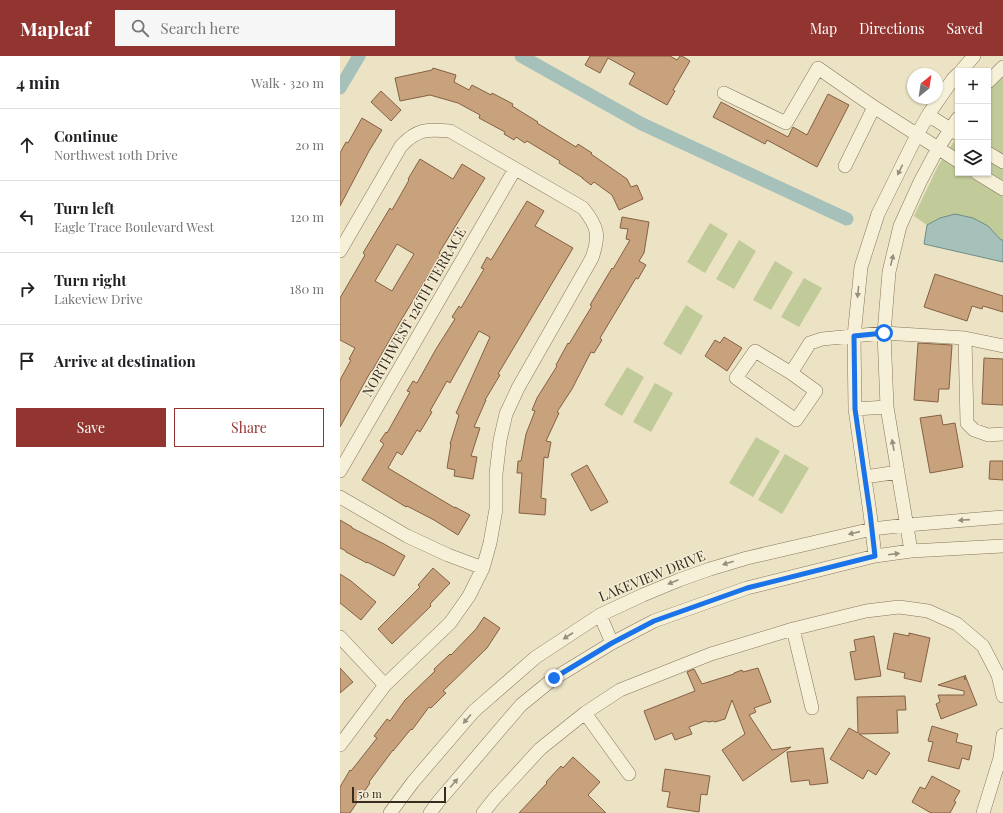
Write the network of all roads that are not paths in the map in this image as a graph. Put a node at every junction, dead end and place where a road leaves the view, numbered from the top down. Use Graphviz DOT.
graph roads {
  1 [pos="974,56"];
  2 [pos="1003,67"];
  3 [pos="964,68"];
  4 [pos="955,78"];
  5 [pos="991,79"];
  6 [pos="724,93"];
  7 [pos="874,107"];
  8 [pos="928,115"];
  9 [pos="954,132"];
  10 [pos="917,135"];
  11 [pos="938,148"];
  12 [pos="991,154"];
  13 [pos="955,159"];
  14 [pos="1003,162"];
  15 [pos="845,166"];
  16 [pos="515,169"];
  17 [pos="982,176"];
  18 [pos="1003,189"];
  19 [pos="340,251"];
  20 [pos="884,333"];
  21 [pos="854,336"];
  22 [pos="965,338"];
  23 [pos="1003,346"];
  24 [pos="790,373"];
  25 [pos="887,407"];
  26 [pos="855,409"];
  27 [pos="1003,434"];
  28 [pos="340,471"];
  29 [pos="898,472"];
  30 [pos="865,477"];
  31 [pos="340,496"];
  32 [pos="1003,517"];
  33 [pos="907,525"];
  34 [pos="872,529"];
  35 [pos="1003,546"];
  36 [pos="911,552"];
  37 [pos="875,556"];
  38 [pos="483,568"];
  39 [pos="600,615"];
  40 [pos="793,629"];
  41 [pos="340,637"];
  42 [pos="612,643"];
  43 [pos="385,685"];
  44 [pos="1003,696"];
  45 [pos="812,708"];
  46 [pos="585,713"];
  47 [pos="1003,735"];
  48 [pos="340,745"];
  49 [pos="629,774"];
  50 [pos="390,813"];
  51 [pos="430,813"];
  52 [pos="483,813"];
  53 [pos="983,813"];
  1 -- 3 [label="street"];
  2 -- 5 [label="street"];
  4 -- 8 [label="street"];
  6 -- 7 [label="street"];
  7 -- 10 [label="street"];
  7 -- 15 [label="street"];
  8 -- 9 [label="street"];
  8 -- 10 [label="street"];
  9 -- 11 [label="street"];
  10 -- 11 [label="street"];
  10 -- 21 [label="street, one-way"];
  11 -- 13 [label="street"];
  20 -- 11 [label="street, one-way"];
  12 -- 14 [label="street"];
  16 -- 19 [label="street"];
  16 -- 28 [label="street, NORTHWEST 126TH TERRACE"];
  16 -- 38 [label="street"];
  17 -- 18 [label="street"];
  20 -- 21 [label="street"];
  20 -- 22 [label="street"];
  20 -- 25 [label="street"];
  21 -- 24 [label="street"];
  21 -- 26 [label="street"];
  22 -- 23 [label="street"];
  22 -- 27 [label="street"];
  24 -- 24 [label="street"];
  25 -- 26 [label="street"];
  29 -- 25 [label="street, one-way"];
  26 -- 30 [label="street"];
  29 -- 30 [label="street"];
  29 -- 33 [label="street"];
  30 -- 34 [label="street"];
  31 -- 38 [label="street"];
  32 -- 33 [label="street, LAKEVIEW DRIVE, one-way"];
  33 -- 34 [label="street, LAKEVIEW DRIVE"];
  33 -- 36 [label="street"];
  34 -- 37 [label="street"];
  34 -- 39 [label="street, LAKEVIEW DRIVE, one-way"];
  35 -- 36 [label="street"];
  37 -- 36 [label="street, one-way"];
  37 -- 42 [label="street"];
  38 -- 43 [label="street"];
  39 -- 42 [label="street"];
  39 -- 50 [label="street, LAKEVIEW DRIVE, one-way"];
  40 -- 44 [label="street"];
  40 -- 45 [label="street"];
  40 -- 46 [label="street"];
  41 -- 43 [label="street"];
  51 -- 42 [label="street, one-way"];
  43 -- 48 [label="street"];
  46 -- 49 [label="street"];
  46 -- 52 [label="street"];
  47 -- 53 [label="street"];
}
